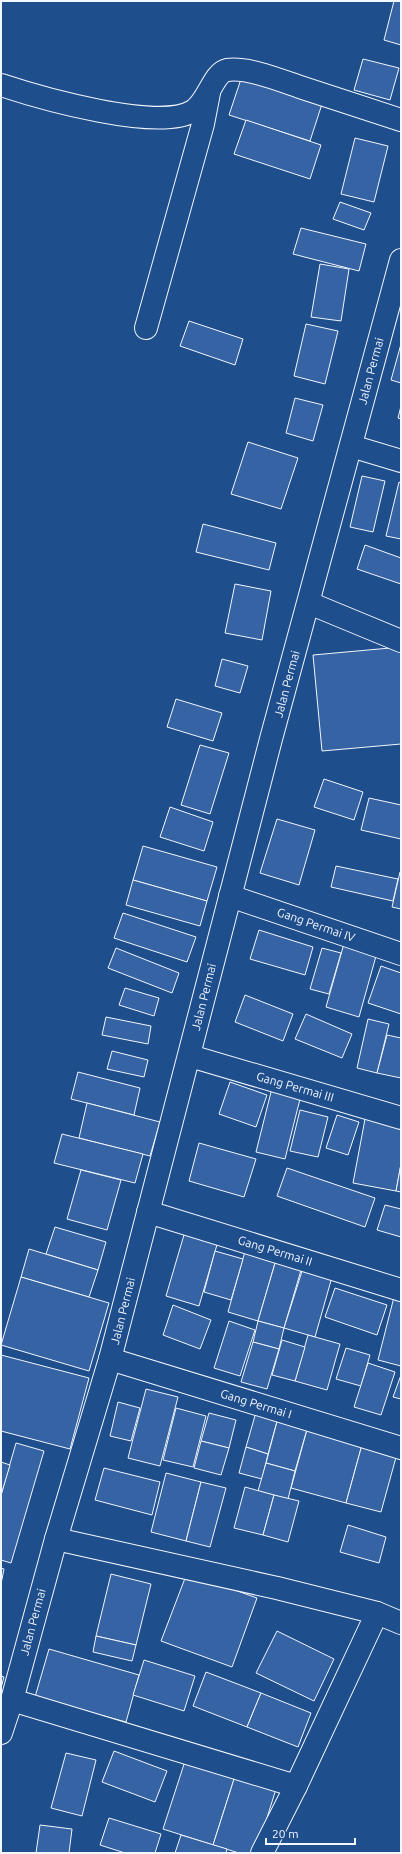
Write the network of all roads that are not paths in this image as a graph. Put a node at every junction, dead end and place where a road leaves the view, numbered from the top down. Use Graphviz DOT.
graph roads {
  1 [pos="1,85"];
  2 [pos="210,92"];
  3 [pos="401,120"];
  4 [pos="401,260"];
  5 [pos="398,286"];
  6 [pos="146,328"];
  7 [pos="351,446"];
  8 [pos="401,461"];
  9 [pos="309,603"];
  10 [pos="401,641"];
  11 [pos="230,896"];
  12 [pos="401,954"];
  13 [pos="190,1056"];
  14 [pos="401,1118"];
  15 [pos="148,1212"];
  16 [pos="401,1290"];
  17 [pos="110,1359"];
  18 [pos="401,1448"];
  19 [pos="56,1539"];
  20 [pos="377,1613"];
  21 [pos="401,1623"];
  22 [pos="12,1700"];
  23 [pos="1,1733"];
  24 [pos="296,1786"];
  25 [pos="262,1853"];
  1 -- 2 [label="street"];
  2 -- 3 [label="street"];
  2 -- 6 [label="street"];
  4 -- 5 [label="street, Jalan Permai"];
  5 -- 7 [label="street, Jalan Permai"];
  7 -- 8 [label="street"];
  7 -- 9 [label="street, Jalan Permai"];
  9 -- 10 [label="street"];
  9 -- 11 [label="street, Jalan Permai"];
  11 -- 12 [label="street, Gang Permai IV"];
  11 -- 13 [label="street, Jalan Permai"];
  13 -- 14 [label="street, Gang Permai III"];
  13 -- 15 [label="street, Jalan Permai"];
  15 -- 16 [label="street, Gang Permai II"];
  15 -- 17 [label="street, Jalan Permai"];
  17 -- 18 [label="street, Gang Permai I"];
  17 -- 19 [label="street, Jalan Permai"];
  19 -- 20 [label="street"];
  19 -- 22 [label="street, Jalan Permai"];
  20 -- 21 [label="street"];
  20 -- 24 [label="street"];
  22 -- 23 [label="street, Jalan Permai"];
  22 -- 24 [label="street"];
  24 -- 25 [label="street"];
}
